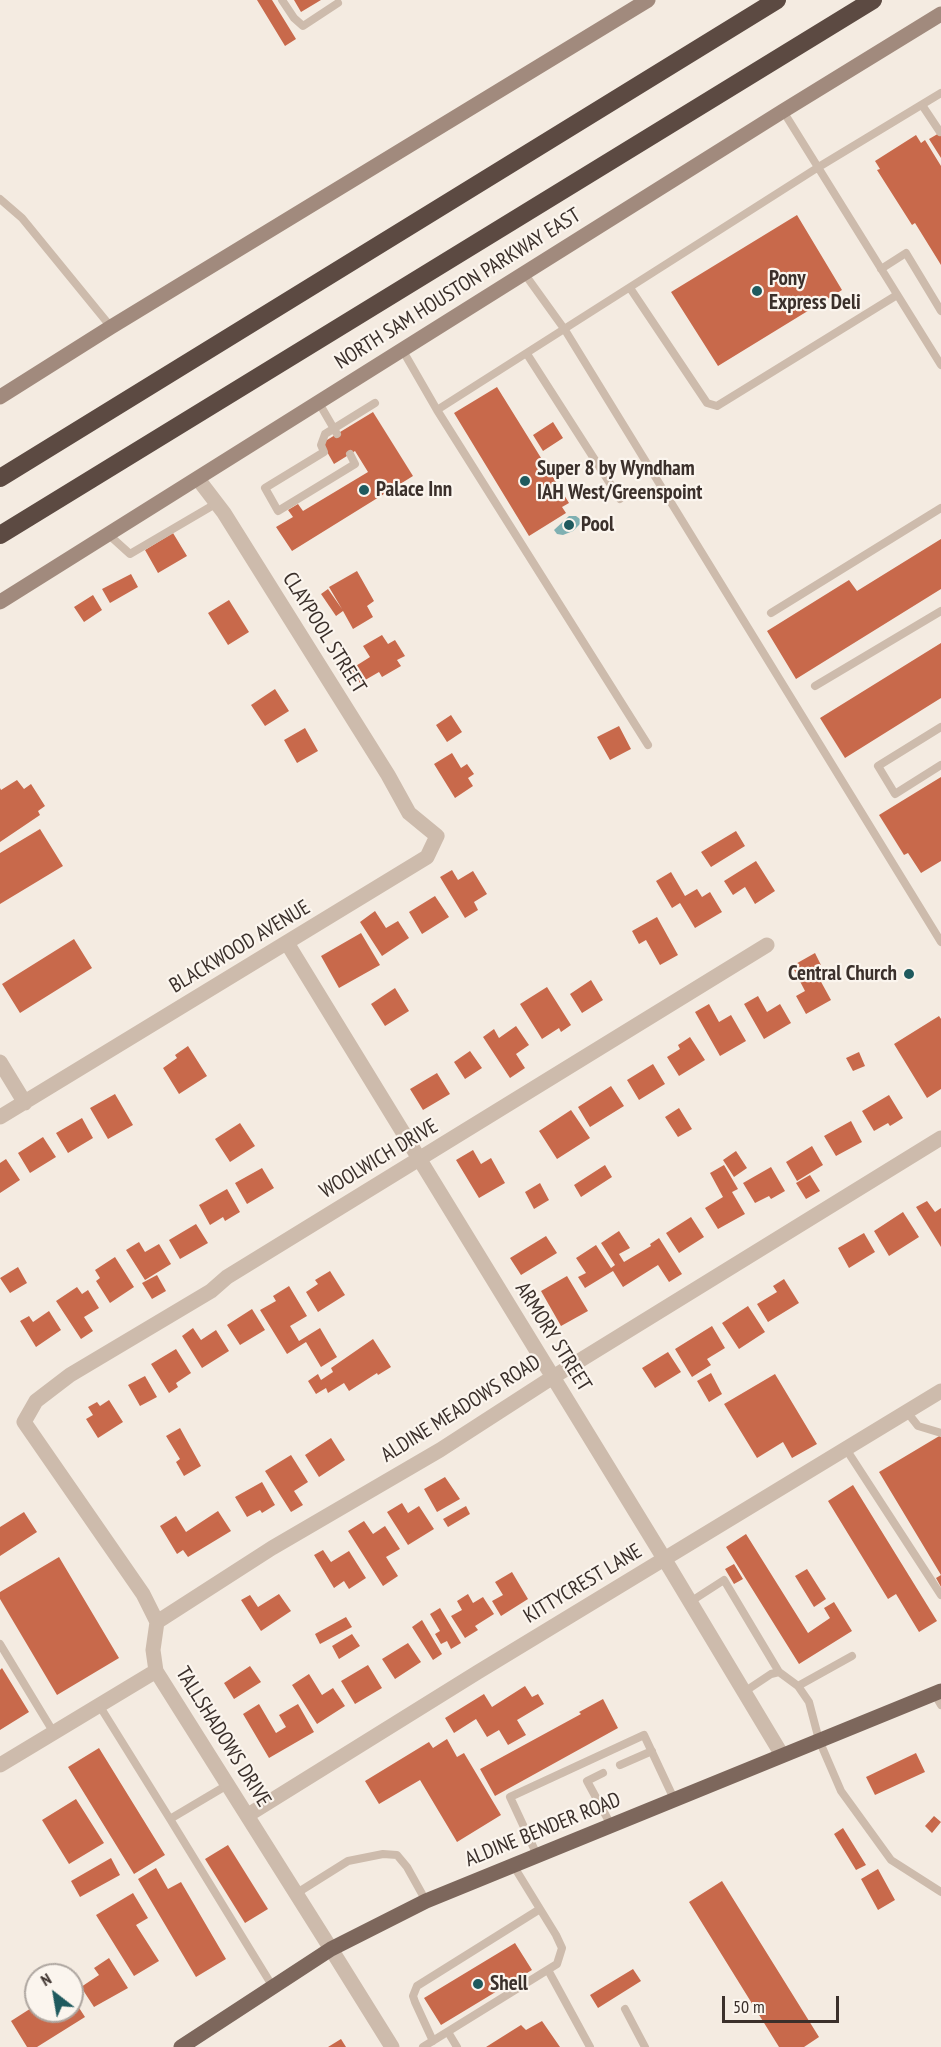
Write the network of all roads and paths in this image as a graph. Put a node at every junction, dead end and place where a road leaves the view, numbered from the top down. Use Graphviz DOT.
graph roads {
  1 [pos="282,0"];
  2 [pos="648,0"];
  3 [pos="777,0"];
  4 [pos="873,0"];
  5 [pos="339,1"];
  6 [pos="941,14"];
  7 [pos="941,93"];
  8 [pos="922,105"];
  9 [pos="783,111"];
  10 [pos="939,132"];
  11 [pos="817,168"];
  12 [pos="0,199"];
  13 [pos="880,269"];
  14 [pos="524,273"];
  15 [pos="630,288"];
  16 [pos="897,296"];
  17 [pos="941,311"];
  18 [pos="111,327"];
  19 [pos="565,330"];
  20 [pos="402,351"];
  21 [pos="527,354"];
  22 [pos="941,364"];
  23 [pos="0,398"];
  24 [pos="319,403"];
  25 [pos="375,403"];
  26 [pos="437,410"];
  27 [pos="335,431"];
  28 [pos="350,454"];
  29 [pos="0,478"];
  30 [pos="198,479"];
  31 [pos="620,499"];
  32 [pos="217,503"];
  33 [pos="941,508"];
  34 [pos="0,535"];
  35 [pos="109,535"];
  36 [pos="0,602"];
  37 [pos="941,611"];
  38 [pos="771,613"];
  39 [pos="815,686"];
  40 [pos="941,727"];
  41 [pos="648,745"];
  42 [pos="941,765"];
  43 [pos="410,813"];
  44 [pos="941,942"];
  45 [pos="286,943"];
  46 [pos="767,945"];
  47 [pos="0,1062"];
  48 [pos="25,1103"];
  49 [pos="0,1117"];
  50 [pos="941,1138"];
  51 [pos="418,1160"];
  52 [pos="553,1377"];
  53 [pos="941,1391"];
  54 [pos="907,1412"];
  55 [pos="941,1432"];
  56 [pos="846,1449"];
  57 [pos="665,1560"];
  58 [pos="941,1595"];
  59 [pos="690,1602"];
  60 [pos="157,1622"];
  61 [pos="0,1644"];
  62 [pos="852,1656"];
  63 [pos="156,1671"];
  64 [pos="780,1672"];
  65 [pos="798,1686"];
  66 [pos="744,1692"];
  67 [pos="939,1696"];
  68 [pos="99,1705"];
  69 [pos="54,1733"];
  70 [pos="819,1740"];
  71 [pos="652,1751"];
  72 [pos="782,1755"];
  73 [pos="580,1765"];
  74 [pos="620,1765"];
  75 [pos="0,1766"];
  76 [pos="603,1773"];
  77 [pos="587,1781"];
  78 [pos="228,1784"];
  79 [pos="674,1799"];
  80 [pos="248,1815"];
  81 [pos="170,1820"];
  82 [pos="611,1825"];
  83 [pos="537,1855"];
  84 [pos="513,1865"];
  85 [pos="941,1892"];
  86 [pos="297,1893"];
  87 [pos="426,1901"];
  88 [pos="540,1909"];
  89 [pos="331,1949"];
  90 [pos="548,1970"];
  91 [pos="273,1987"];
  92 [pos="625,2009"];
  93 [pos="448,2032"];
  94 [pos="433,2041"];
  95 [pos="181,2047"];
  96 [pos="392,2047"];
  97 [pos="423,2047"];
  98 [pos="457,2047"];
  99 [pos="590,2047"];
  100 [pos="645,2047"];
  1 -- 5 [label="lane"];
  2 -- 18 [label="main road"];
  3 -- 29 [label="highway"];
  4 -- 34 [label="highway, NORTH SAM HOUSTON PARKWAY EAST"];
  6 -- 9 [label="main road, NORTH SAM HOUSTON PARKWAY EAST"];
  7 -- 8 [label="lane"];
  8 -- 10 [label="lane"];
  8 -- 11 [label="lane"];
  9 -- 11 [label="lane"];
  9 -- 14 [label="main road, NORTH SAM HOUSTON PARKWAY EAST"];
  11 -- 13 [label="lane"];
  11 -- 15 [label="lane"];
  12 -- 18 [label="lane"];
  13 -- 16 [label="lane"];
  13 -- 17 [label="lane"];
  14 -- 19 [label="lane"];
  14 -- 20 [label="main road, NORTH SAM HOUSTON PARKWAY EAST"];
  15 -- 16 [label="lane"];
  15 -- 19 [label="lane"];
  16 -- 22 [label="lane"];
  18 -- 23 [label="main road"];
  19 -- 21 [label="lane"];
  19 -- 44 [label="lane"];
  20 -- 24 [label="main road, NORTH SAM HOUSTON PARKWAY EAST"];
  20 -- 26 [label="lane"];
  21 -- 26 [label="lane"];
  21 -- 31 [label="lane"];
  24 -- 27 [label="lane"];
  24 -- 30 [label="main road, NORTH SAM HOUSTON PARKWAY EAST"];
  25 -- 27 [label="lane"];
  26 -- 41 [label="lane"];
  27 -- 28 [label="lane"];
  30 -- 32 [label="street, CLAYPOOL STREET"];
  30 -- 35 [label="main road, NORTH SAM HOUSTON PARKWAY EAST"];
  32 -- 35 [label="lane"];
  32 -- 43 [label="street, CLAYPOOL STREET"];
  33 -- 38 [label="lane"];
  35 -- 36 [label="main road, NORTH SAM HOUSTON PARKWAY EAST"];
  37 -- 39 [label="lane"];
  40 -- 42 [label="lane"];
  43 -- 45 [label="street, BLACKWOOD AVENUE"];
  45 -- 48 [label="street, BLACKWOOD AVENUE"];
  45 -- 51 [label="street, ARMORY STREET"];
  46 -- 51 [label="street, WOOLWICH DRIVE"];
  47 -- 48 [label="street"];
  48 -- 49 [label="street, BLACKWOOD AVENUE"];
  50 -- 52 [label="street, ALDINE MEADOWS ROAD"];
  51 -- 52 [label="street, ARMORY STREET"];
  51 -- 60 [label="street, WOOLWICH DRIVE"];
  52 -- 57 [label="street, ARMORY STREET"];
  52 -- 60 [label="street, ALDINE MEADOWS ROAD"];
  53 -- 54 [label="street, KITTYCREST LANE"];
  54 -- 55 [label="lane"];
  54 -- 56 [label="street, KITTYCREST LANE"];
  56 -- 57 [label="street, KITTYCREST LANE"];
  56 -- 58 [label="lane"];
  57 -- 59 [label="street, ARMORY STREET"];
  57 -- 80 [label="street, KITTYCREST LANE"];
  59 -- 64 [label="lane"];
  59 -- 66 [label="street, ARMORY STREET"];
  60 -- 63 [label="street, TALLSHADOWS DRIVE"];
  61 -- 69 [label="lane"];
  62 -- 65 [label="lane"];
  63 -- 68 [label="street"];
  63 -- 78 [label="street, TALLSHADOWS DRIVE"];
  64 -- 65 [label="lane"];
  64 -- 66 [label="lane"];
  65 -- 70 [label="lane"];
  66 -- 72 [label="street, ARMORY STREET"];
  67 -- 70 [label="main road, ALDINE BENDER ROAD"];
  68 -- 69 [label="street"];
  68 -- 81 [label="lane"];
  69 -- 75 [label="street"];
  70 -- 72 [label="main road, ALDINE BENDER ROAD"];
  70 -- 85 [label="lane"];
  71 -- 73 [label="lane"];
  71 -- 74 [label="lane"];
  71 -- 79 [label="lane"];
  72 -- 79 [label="main road, ALDINE BENDER ROAD"];
  73 -- 77 [label="lane"];
  73 -- 83 [label="lane"];
  76 -- 77 [label="lane"];
  77 -- 82 [label="lane"];
  78 -- 80 [label="street, TALLSHADOWS DRIVE"];
  78 -- 81 [label="lane"];
  79 -- 82 [label="main road, ALDINE BENDER ROAD"];
  80 -- 86 [label="street, TALLSHADOWS DRIVE"];
  81 -- 91 [label="lane"];
  82 -- 83 [label="main road, ALDINE BENDER ROAD"];
  83 -- 84 [label="main road, ALDINE BENDER ROAD"];
  84 -- 87 [label="main road, ALDINE BENDER ROAD"];
  84 -- 88 [label="lane"];
  86 -- 87 [label="lane"];
  86 -- 89 [label="street, TALLSHADOWS DRIVE"];
  87 -- 89 [label="main road, ALDINE BENDER ROAD"];
  88 -- 90 [label="lane"];
  88 -- 94 [label="lane"];
  89 -- 91 [label="main road, ALDINE BENDER ROAD"];
  89 -- 96 [label="street, TALLSHADOWS DRIVE"];
  90 -- 93 [label="lane"];
  90 -- 99 [label="lane"];
  91 -- 95 [label="main road, ALDINE BENDER ROAD"];
  92 -- 100 [label="lane"];
  93 -- 94 [label="lane"];
  93 -- 98 [label="lane"];
  94 -- 97 [label="lane"];
}
